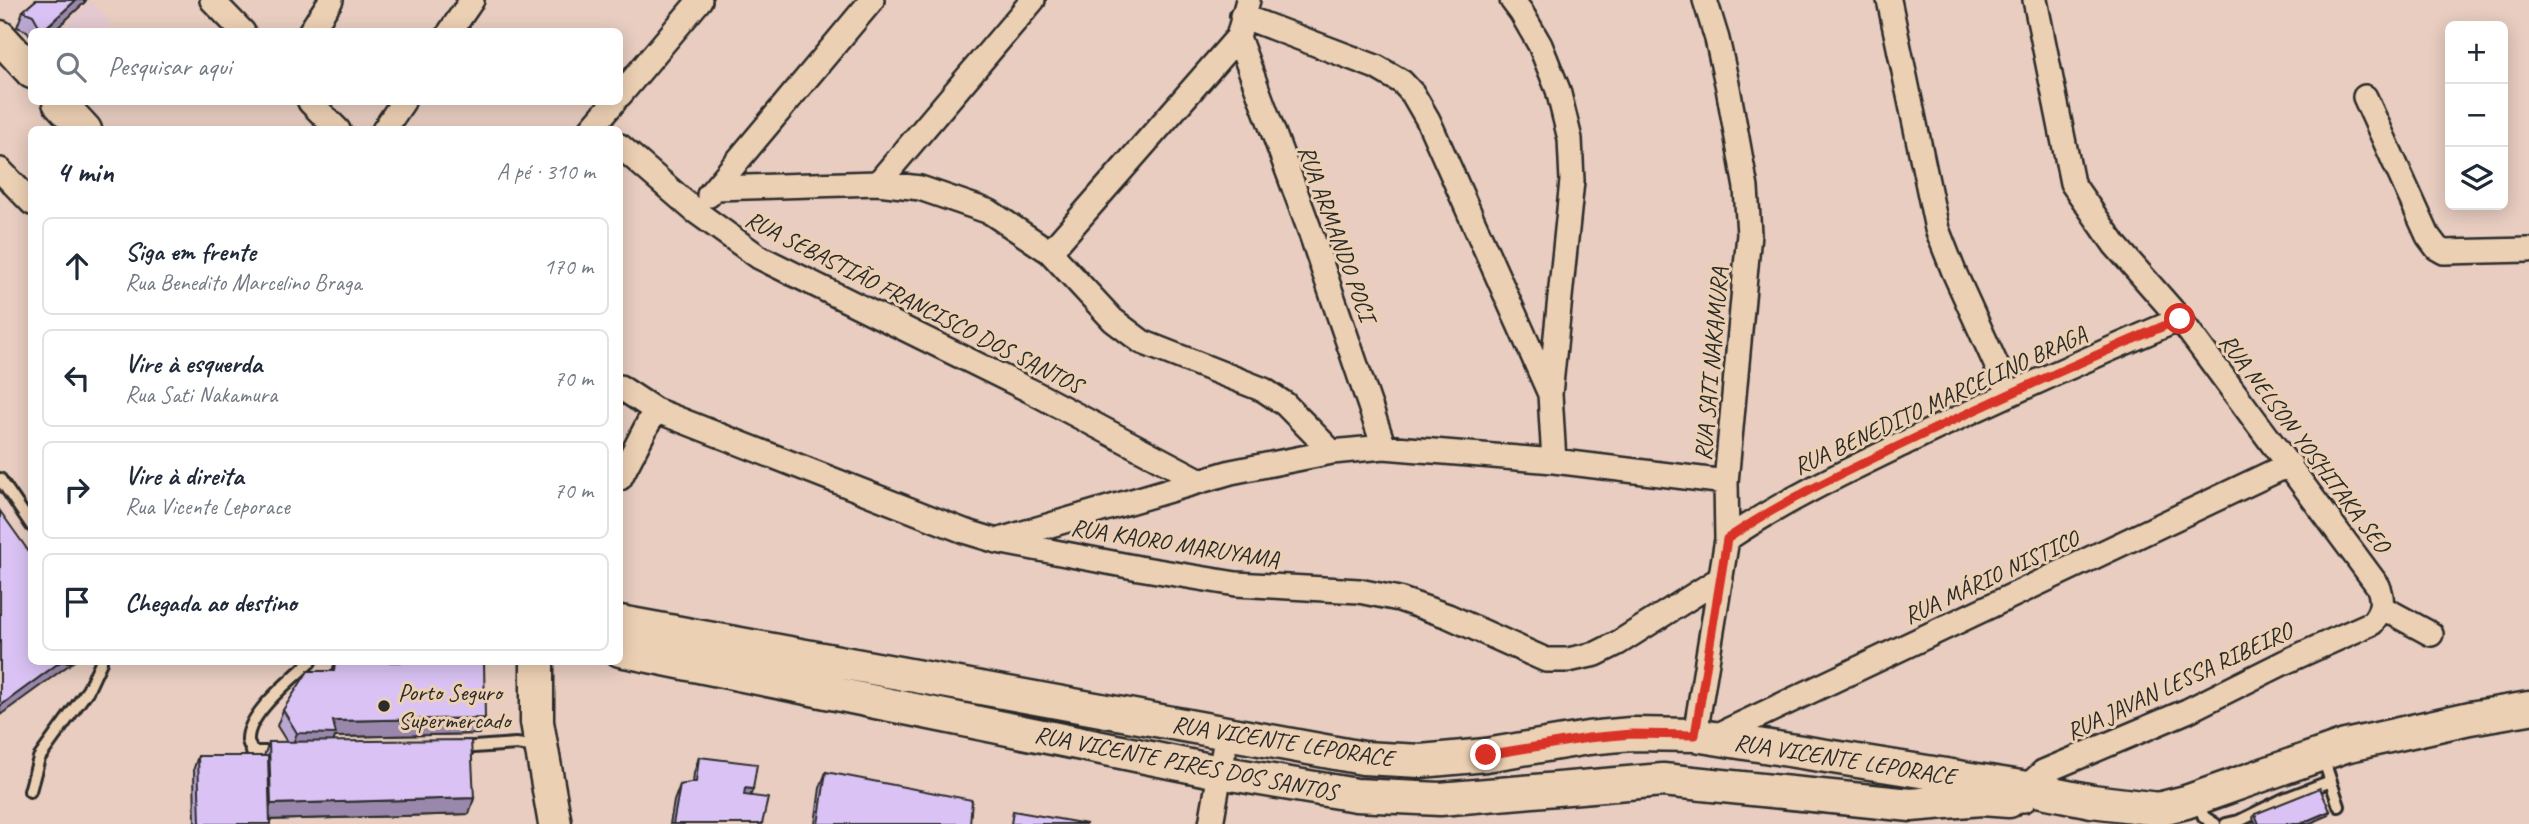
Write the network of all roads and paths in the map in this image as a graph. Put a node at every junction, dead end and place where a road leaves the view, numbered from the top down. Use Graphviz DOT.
graph roads {
  1 [pos="212,0"];
  2 [pos="331,0"];
  3 [pos="472,0"];
  4 [pos="700,0"];
  5 [pos="872,0"];
  6 [pos="1033,0"];
  7 [pos="1511,0"];
  8 [pos="1705,0"];
  9 [pos="1889,0"];
  10 [pos="2035,0"];
  11 [pos="1243,17"];
  12 [pos="239,28"];
  13 [pos="313,28"];
  14 [pos="453,28"];
  15 [pos="0,37"];
  16 [pos="28,68"];
  17 [pos="623,91"];
  18 [pos="2365,97"];
  19 [pos="62,105"];
  20 [pos="313,105"];
  21 [pos="401,105"];
  22 [pos="612,105"];
  23 [pos="81,126"];
  24 [pos="334,126"];
  25 [pos="387,126"];
  26 [pos="596,126"];
  27 [pos="623,149"];
  28 [pos="0,170"];
  29 [pos="878,183"];
  30 [pos="715,188"];
  31 [pos="28,199"];
  32 [pos="695,211"];
  33 [pos="2529,250"];
  34 [pos="1050,252"];
  35 [pos="2180,319"];
  36 [pos="1558,322"];
  37 [pos="1524,334"];
  38 [pos="623,389"];
  39 [pos="2009,393"];
  40 [pos="1550,394"];
  41 [pos="655,411"];
  42 [pos="628,441"];
  43 [pos="1384,447"];
  44 [pos="1332,452"];
  45 [pos="1553,461"];
  46 [pos="623,464"];
  47 [pos="2290,464"];
  48 [pos="0,479"];
  49 [pos="1201,481"];
  50 [pos="1726,482"];
  51 [pos="28,520"];
  52 [pos="1727,539"];
  53 [pos="998,541"];
  54 [pos="1721,578"];
  55 [pos="2376,615"];
  56 [pos="623,623"];
  57 [pos="2431,634"];
  58 [pos="623,651"];
  59 [pos="100,665"];
  60 [pos="307,665"];
  61 [pos="537,665"];
  62 [pos="2529,708"];
  63 [pos="1227,733"];
  64 [pos="1705,736"];
  65 [pos="541,747"];
  66 [pos="451,748"];
  67 [pos="293,751"];
  68 [pos="2326,767"];
  69 [pos="1918,771"];
  70 [pos="1219,772"];
  71 [pos="30,791"];
  72 [pos="2025,795"];
  73 [pos="1911,806"];
  74 [pos="2339,806"];
  75 [pos="2206,818"];
  76 [pos="2152,819"];
  77 [pos="555,824"];
  78 [pos="1210,824"];
  1 -- 12 [label="street"];
  2 -- 13 [label="street"];
  3 -- 14 [label="street"];
  4 -- 17 [label="street"];
  5 -- 30 [label="street"];
  6 -- 29 [label="street"];
  7 -- 36 [label="street"];
  8 -- 50 [label="street, RUA SATI NAKAMURA"];
  9 -- 39 [label="street"];
  10 -- 35 [label="street, RUA NELSON YOSHITAKA SEO"];
  11 -- 34 [label="street"];
  11 -- 37 [label="street"];
  11 -- 43 [label="street, RUA ARMANDO POCI"];
  15 -- 16 [label="main road"];
  18 -- 33 [label="street"];
  19 -- 23 [label="main road"];
  20 -- 24 [label="street"];
  21 -- 25 [label="street"];
  22 -- 26 [label="street"];
  27 -- 32 [label="street, RUA SEBASTIÃO FRANCISCO DOS SANTOS"];
  28 -- 31 [label="street"];
  29 -- 30 [label="street"];
  29 -- 34 [label="street"];
  30 -- 32 [label="street"];
  32 -- 49 [label="street, RUA SEBASTIÃO FRANCISCO DOS SANTOS"];
  34 -- 44 [label="street"];
  35 -- 39 [label="street, RUA BENEDITO MARCELINO BRAGA"];
  35 -- 47 [label="street, RUA NELSON YOSHITAKA SEO"];
  36 -- 37 [label="street"];
  36 -- 40 [label="street"];
  37 -- 40 [label="street"];
  38 -- 41 [label="street, RUA KAORO MARUYAMA"];
  39 -- 52 [label="street, RUA BENEDITO MARCELINO BRAGA"];
  40 -- 45 [label="street"];
  41 -- 42 [label="street"];
  41 -- 53 [label="street, RUA KAORO MARUYAMA"];
  42 -- 46 [label="street"];
  43 -- 44 [label="street"];
  43 -- 45 [label="street"];
  44 -- 49 [label="street"];
  45 -- 50 [label="street"];
  47 -- 55 [label="street, RUA NELSON YOSHITAKA SEO"];
  47 -- 64 [label="street, RUA MÁRIO NISTICO"];
  48 -- 51 [label="lane"];
  49 -- 53 [label="street"];
  50 -- 52 [label="street, RUA SATI NAKAMURA"];
  52 -- 54 [label="street, RUA SATI NAKAMURA"];
  53 -- 54 [label="street, RUA KAORO MARUYAMA"];
  54 -- 64 [label="street, RUA SATI NAKAMURA"];
  55 -- 57 [label="street"];
  55 -- 72 [label="street, RUA JAVAN LESSA RIBEIRO"];
  56 -- 63 [label="main road, RUA VICENTE LEPORACE"];
  58 -- 70 [label="main road, RUA VICENTE PIRES DOS SANTOS"];
  59 -- 71 [label="lane"];
  60 -- 67 [label="lane"];
  61 -- 65 [label="main road"];
  62 -- 68 [label="main road"];
  63 -- 64 [label="main road, RUA VICENTE LEPORACE"];
  63 -- 70 [label="street"];
  64 -- 69 [label="main road, RUA VICENTE LEPORACE"];
  65 -- 66 [label="lane"];
  65 -- 77 [label="main road"];
  68 -- 74 [label="lane"];
  68 -- 75 [label="main road"];
  68 -- 75 [label="lane"];
  69 -- 72 [label="main road, RUA VICENTE LEPORACE"];
  69 -- 73 [label="main road"];
  70 -- 73 [label="main road, RUA VICENTE PIRES DOS SANTOS"];
  70 -- 78 [label="street"];
  72 -- 73 [label="main road, RUA VICENTE PIRES DOS SANTOS"];
  72 -- 76 [label="main road, RUA VICENTE LEPORACE"];
  75 -- 76 [label="main road"];
}
